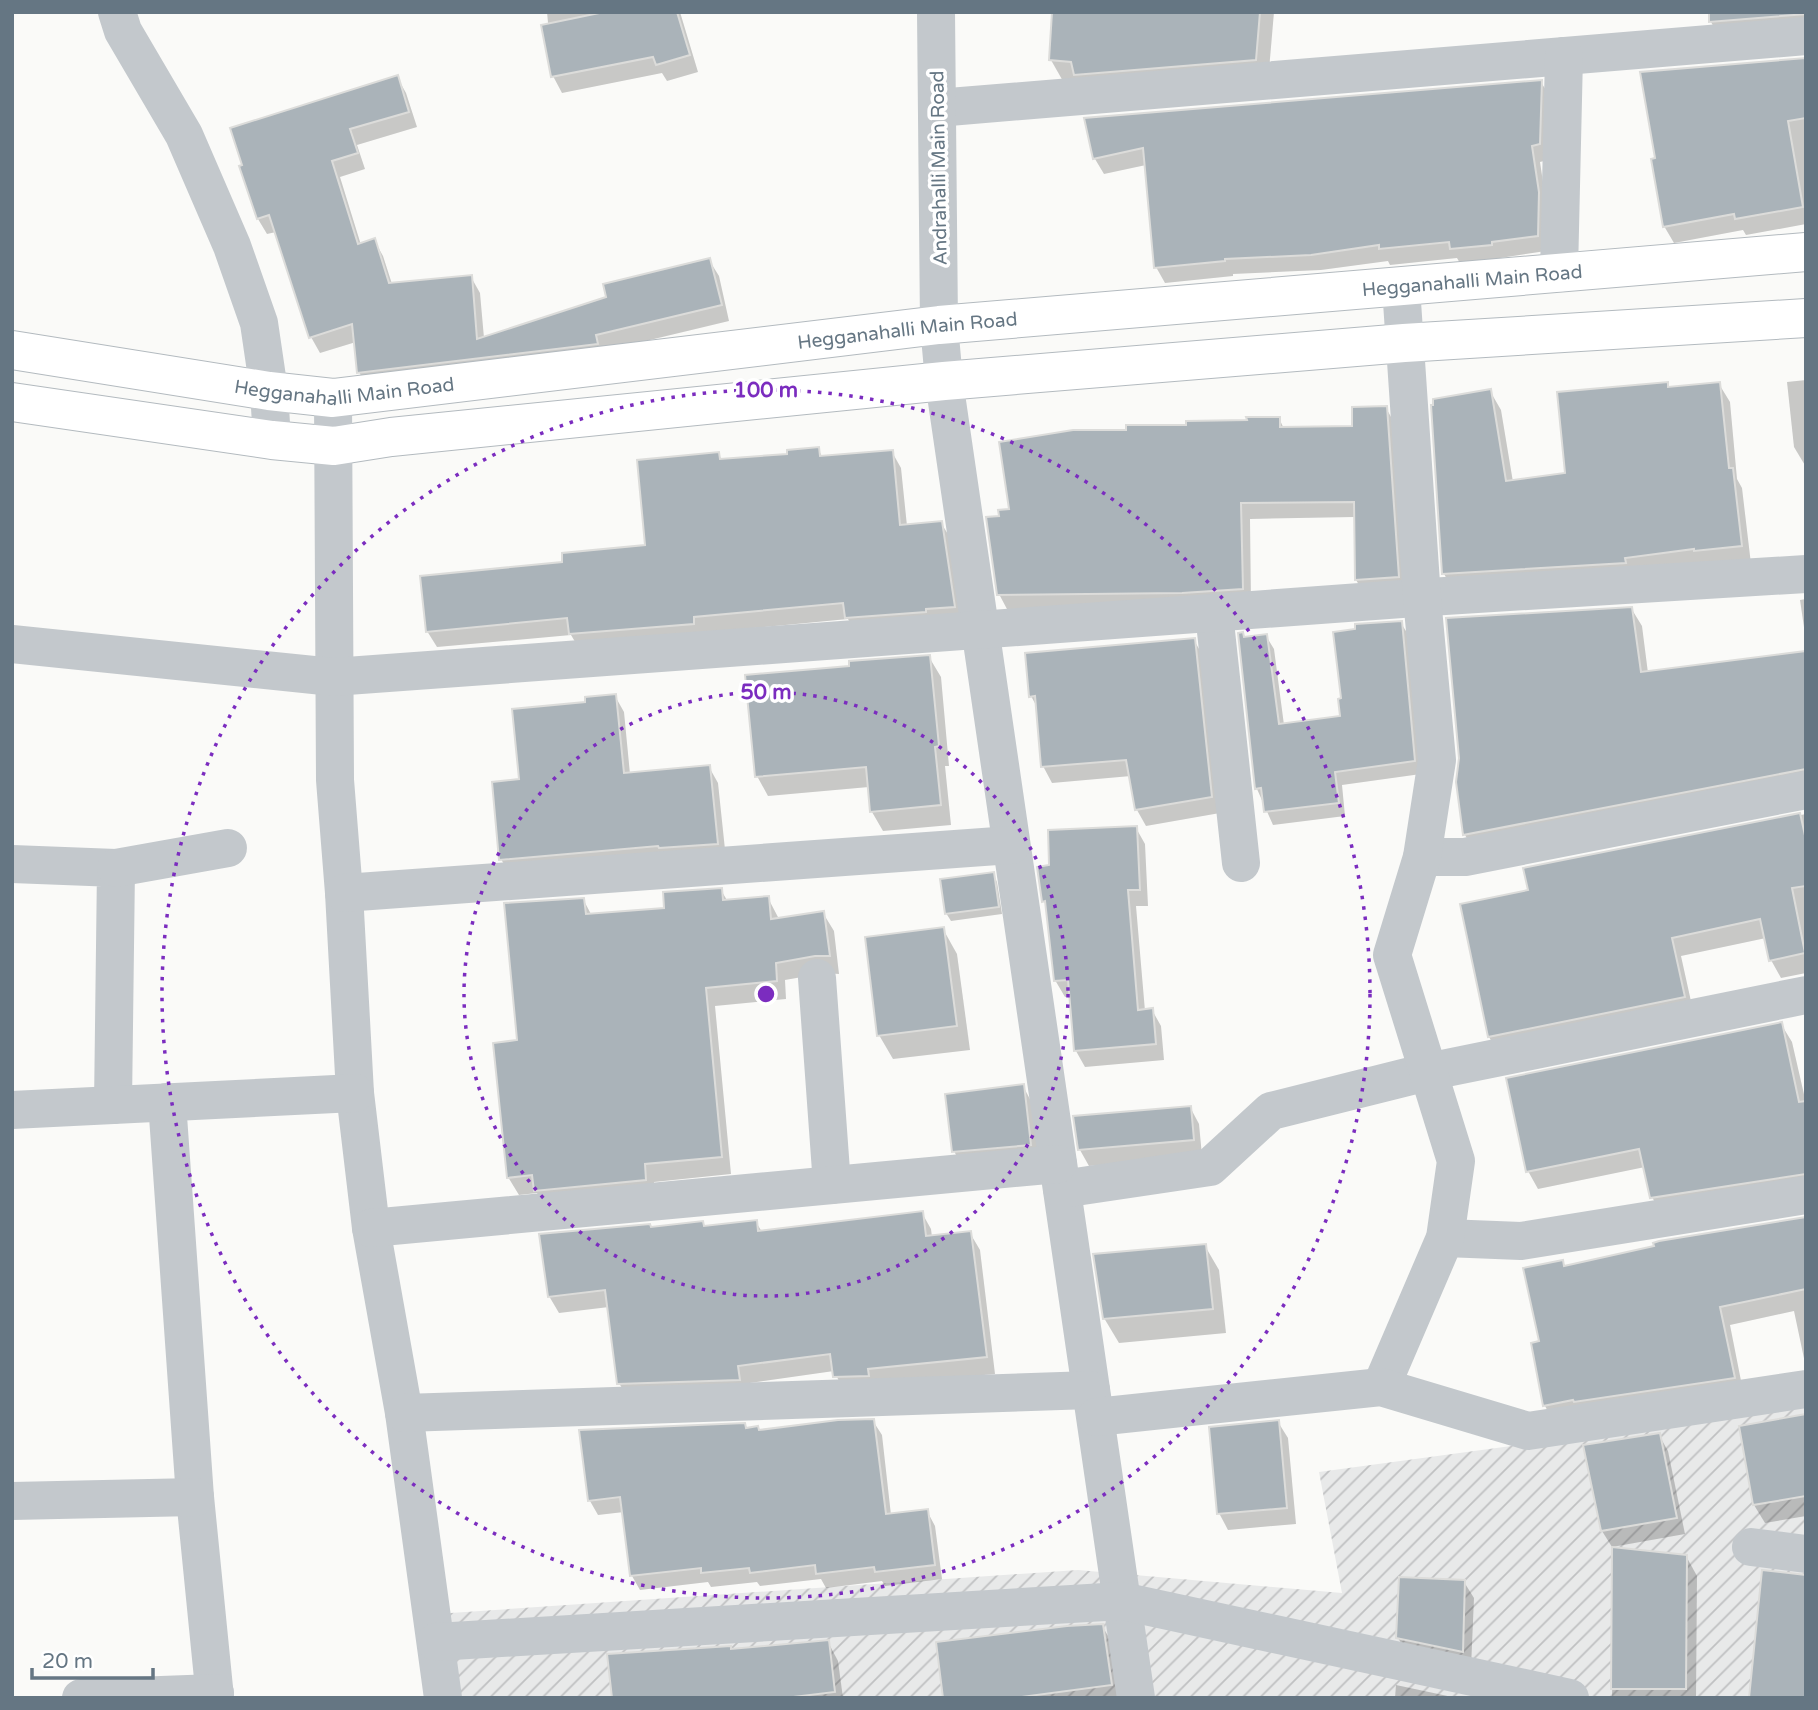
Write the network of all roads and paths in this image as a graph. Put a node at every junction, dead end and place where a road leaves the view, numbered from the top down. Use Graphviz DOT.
graph roads {
  1 [pos="117,12"];
  2 [pos="936,12"];
  3 [pos="1806,36"];
  4 [pos="1564,56"];
  5 [pos="937,108"];
  6 [pos="1806,252"];
  7 [pos="1559,273"];
  8 [pos="1401,287"];
  9 [pos="1806,318"];
  10 [pos="939,325"];
  11 [pos="1404,343"];
  12 [pos="12,350"];
  13 [pos="944,381"];
  14 [pos="269,391"];
  15 [pos="332,398"];
  16 [pos="12,402"];
  17 [pos="272,440"];
  18 [pos="334,446"];
  19 [pos="1806,574"];
  20 [pos="1422,598"];
  21 [pos="1214,613"];
  22 [pos="980,631"];
  23 [pos="12,644"];
  24 [pos="332,677"];
  25 [pos="1806,790"];
  26 [pos="1012,845"];
  27 [pos="228,848"];
  28 [pos="1422,857"];
  29 [pos="1241,863"];
  30 [pos="12,864"];
  31 [pos="117,868"];
  32 [pos="344,893"];
  33 [pos="817,978"];
  34 [pos="1806,995"];
  35 [pos="1427,1072"];
  36 [pos="355,1093"];
  37 [pos="167,1102"];
  38 [pos="113,1105"];
  39 [pos="12,1110"];
  40 [pos="1060,1177"];
  41 [pos="832,1185"];
  42 [pos="1806,1195"];
  43 [pos="371,1228"];
  44 [pos="1445,1238"];
  45 [pos="1381,1387"];
  46 [pos="1806,1389"];
  47 [pos="1093,1404"];
  48 [pos="404,1413"];
  49 [pos="195,1497"];
  50 [pos="12,1500"];
  51 [pos="1751,1547"];
  52 [pos="1806,1554"];
  53 [pos="1122,1601"];
  54 [pos="436,1642"];
  55 [pos="215,1695"];
  56 [pos="81,1698"];
  57 [pos="443,1698"];
  58 [pos="1136,1698"];
  59 [pos="1570,1698"];
  1 -- 14 [label="street"];
  2 -- 5 [label="street, Andrahalli Main Road"];
  3 -- 4 [label="street"];
  4 -- 5 [label="street"];
  4 -- 7 [label="street"];
  5 -- 10 [label="street, Andrahalli Main Road"];
  6 -- 7 [label="main road, Hegganahalli Main Road"];
  7 -- 8 [label="main road, Hegganahalli Main Road"];
  8 -- 10 [label="main road, Hegganahalli Main Road"];
  8 -- 11 [label="street"];
  9 -- 11 [label="main road"];
  10 -- 13 [label="street, Andrahalli Main Road"];
  10 -- 15 [label="main road, Hegganahalli Main Road"];
  11 -- 13 [label="main road"];
  11 -- 20 [label="street"];
  12 -- 14 [label="main road, Hegganahalli Main Road"];
  13 -- 18 [label="main road"];
  13 -- 22 [label="street, Andrahalli Main Road"];
  14 -- 15 [label="main road, Hegganahalli Main Road"];
  14 -- 17 [label="street"];
  15 -- 18 [label="street"];
  16 -- 17 [label="main road"];
  17 -- 18 [label="main road"];
  18 -- 24 [label="street"];
  19 -- 20 [label="street"];
  20 -- 21 [label="street"];
  20 -- 28 [label="street"];
  21 -- 22 [label="street"];
  21 -- 29 [label="street"];
  22 -- 24 [label="street"];
  22 -- 26 [label="street, Andrahalli Main Road"];
  23 -- 24 [label="street"];
  24 -- 32 [label="street"];
  25 -- 28 [label="street"];
  26 -- 32 [label="street"];
  26 -- 40 [label="street, Andrahalli Main Road"];
  27 -- 31 [label="street"];
  28 -- 35 [label="street"];
  30 -- 31 [label="street"];
  31 -- 38 [label="street"];
  32 -- 36 [label="street"];
  33 -- 41 [label="street"];
  34 -- 35 [label="street"];
  35 -- 40 [label="street"];
  35 -- 44 [label="street"];
  36 -- 37 [label="street"];
  36 -- 43 [label="street"];
  37 -- 38 [label="street"];
  37 -- 49 [label="street"];
  38 -- 39 [label="street"];
  40 -- 41 [label="street"];
  40 -- 47 [label="street, Andrahalli Main Road"];
  41 -- 43 [label="street"];
  42 -- 44 [label="street"];
  43 -- 48 [label="street"];
  44 -- 45 [label="street"];
  45 -- 46 [label="street"];
  45 -- 47 [label="street"];
  47 -- 48 [label="street"];
  47 -- 53 [label="street, Andrahalli Main Road"];
  48 -- 54 [label="street"];
  49 -- 50 [label="street"];
  49 -- 55 [label="street"];
  51 -- 52 [label="street"];
  53 -- 54 [label="street"];
  53 -- 58 [label="street, Andrahalli Main Road"];
  53 -- 59 [label="street"];
  54 -- 57 [label="street"];
  55 -- 56 [label="street"];
}
